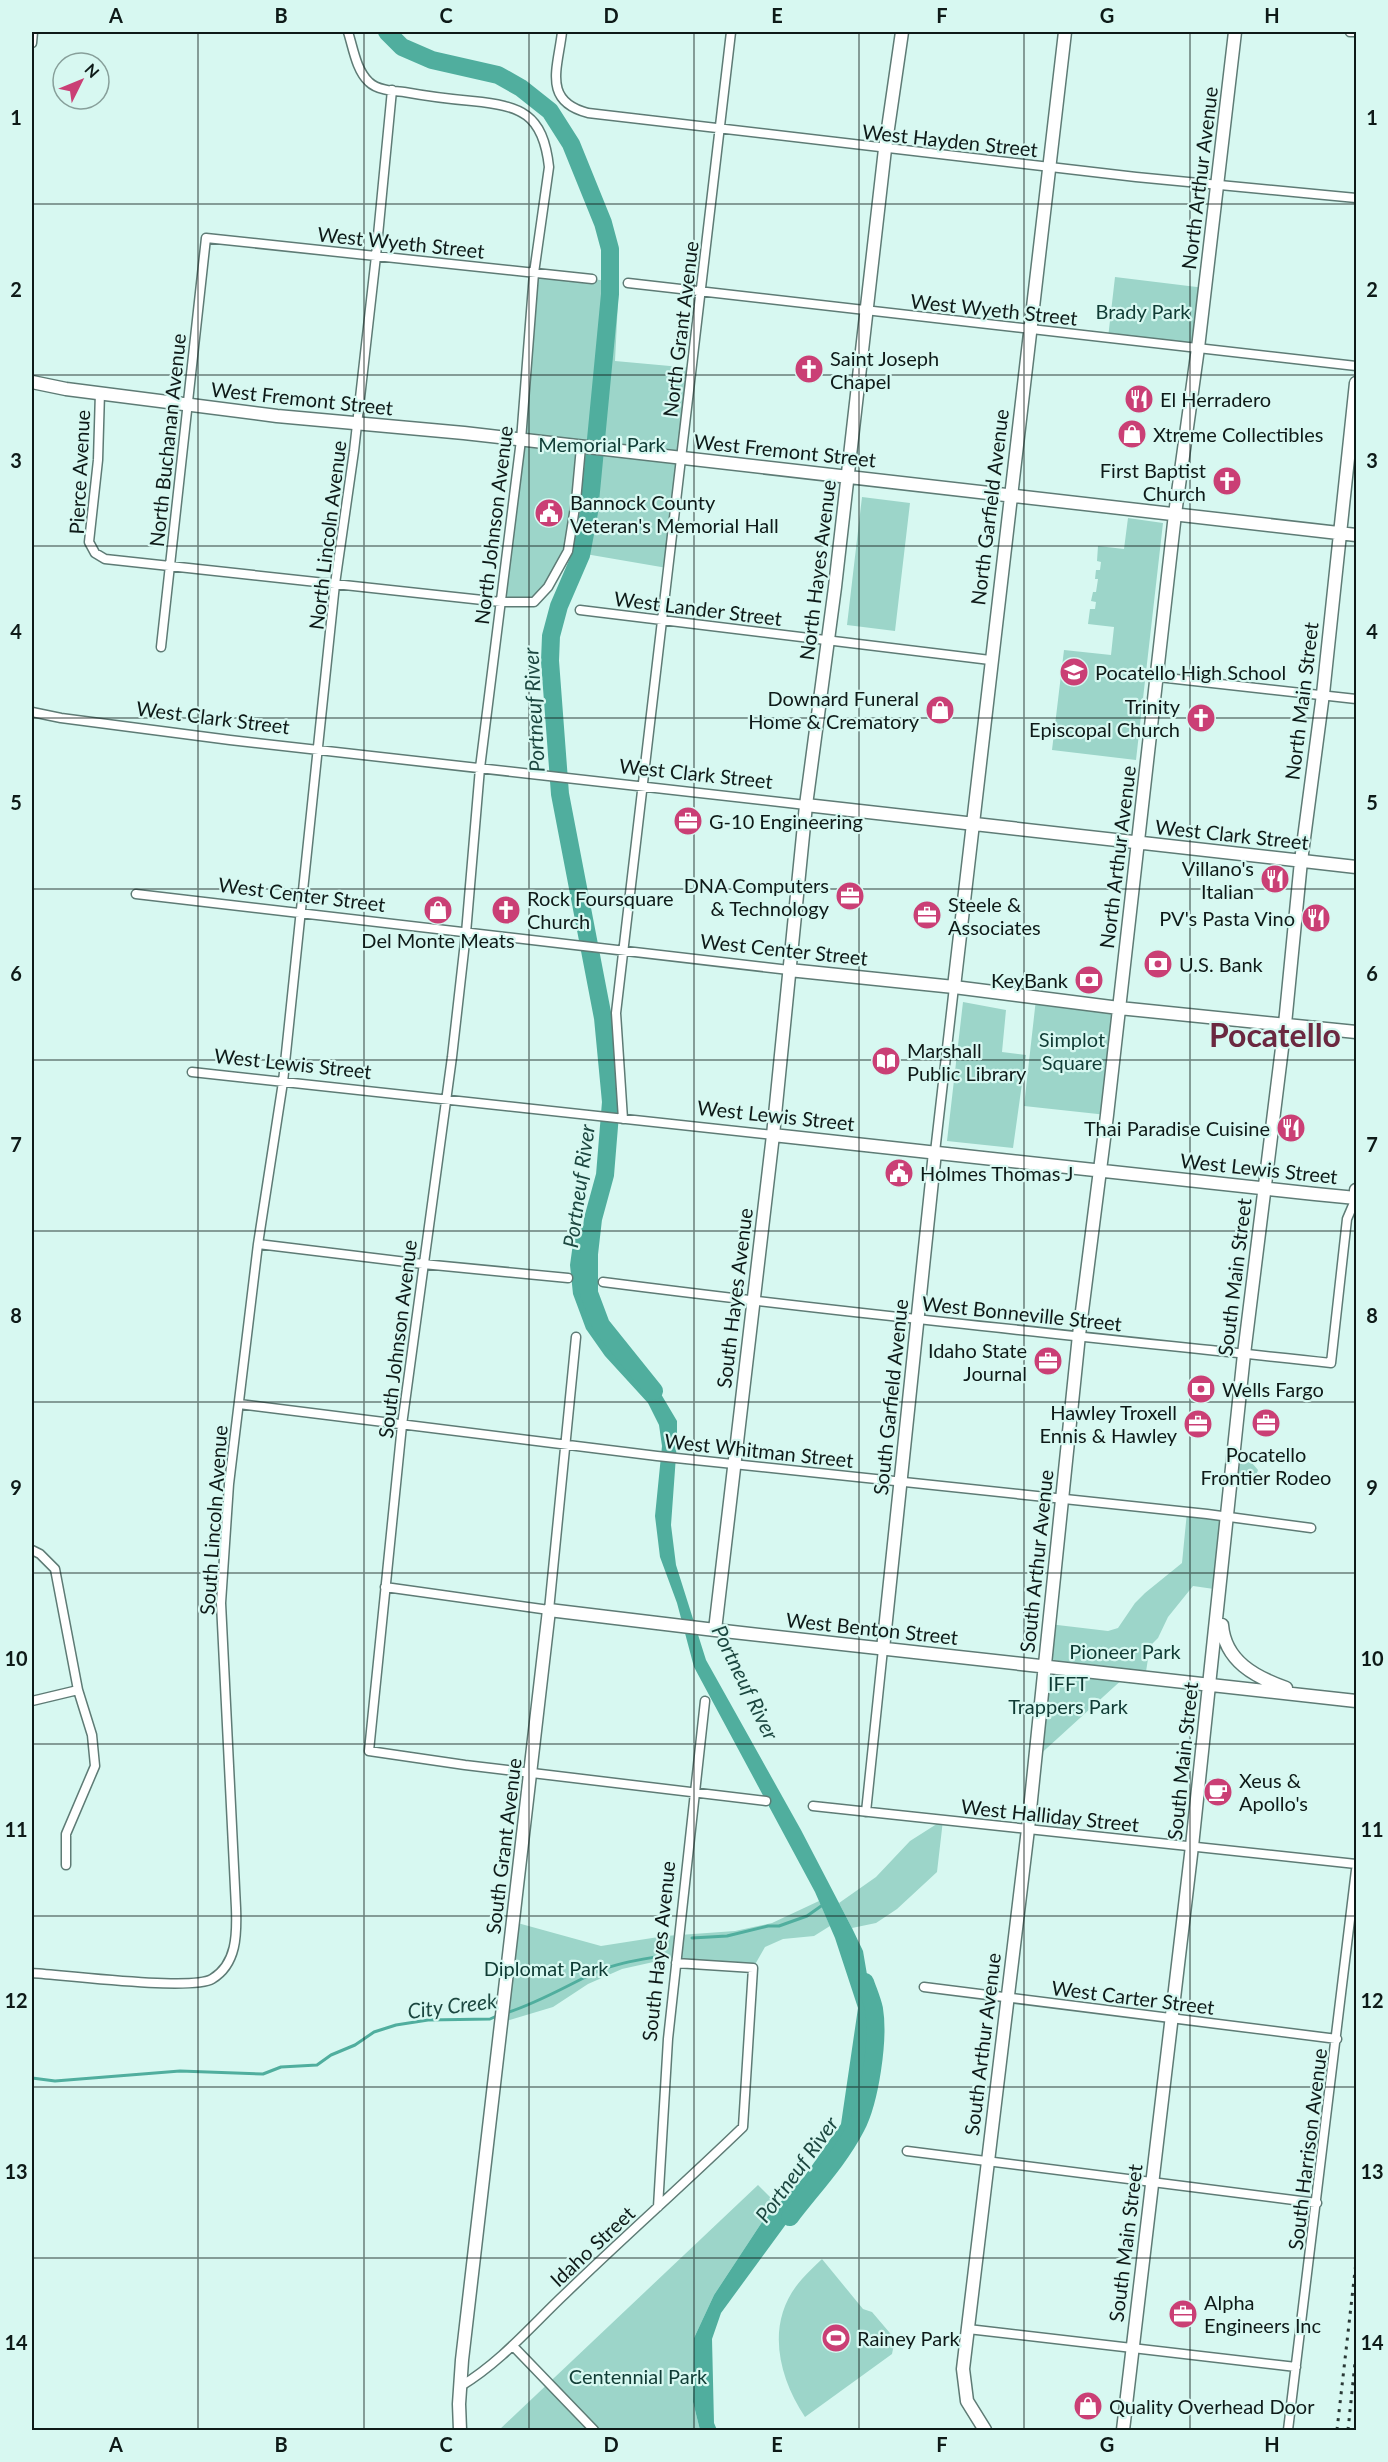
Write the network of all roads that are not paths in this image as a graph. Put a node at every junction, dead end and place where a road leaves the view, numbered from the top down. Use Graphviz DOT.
graph roads {
  1 [pos="33,32"];
  2 [pos="348,32"];
  3 [pos="562,32"];
  4 [pos="731,32"];
  5 [pos="902,32"];
  6 [pos="1065,32"];
  7 [pos="1235,32"];
  8 [pos="1350,32"];
  9 [pos="1356,32"];
  10 [pos="32,43"];
  11 [pos="392,90"];
  12 [pos="720,128"];
  13 [pos="885,149"];
  14 [pos="1049,167"];
  15 [pos="1218,186"];
  16 [pos="1356,198"];
  17 [pos="206,237"];
  18 [pos="376,256"];
  19 [pos="534,273"];
  20 [pos="592,279"];
  21 [pos="628,284"];
  22 [pos="700,293"];
  23 [pos="866,311"];
  24 [pos="1030,330"];
  25 [pos="1198,348"];
  26 [pos="1356,366"];
  27 [pos="32,382"];
  28 [pos="1356,383"];
  29 [pos="100,392"];
  30 [pos="188,405"];
  31 [pos="358,424"];
  32 [pos="521,440"];
  33 [pos="581,447"];
  34 [pos="681,458"];
  35 [pos="848,477"];
  36 [pos="1010,495"];
  37 [pos="1175,514"];
  38 [pos="1340,533"];
  39 [pos="1356,535"];
  40 [pos="170,567"];
  41 [pos="335,584"];
  42 [pos="501,602"];
  43 [pos="580,610"];
  44 [pos="662,620"];
  45 [pos="827,640"];
  46 [pos="161,647"];
  47 [pos="990,660"];
  48 [pos="1158,677"];
  49 [pos="1323,694"];
  50 [pos="1356,699"];
  51 [pos="32,712"];
  52 [pos="318,749"];
  53 [pos="480,768"];
  54 [pos="643,787"];
  55 [pos="806,805"];
  56 [pos="971,824"];
  57 [pos="1139,843"];
  58 [pos="1301,861"];
  59 [pos="1356,867"];
  60 [pos="136,894"];
  61 [pos="302,912"];
  62 [pos="466,933"];
  63 [pos="624,952"];
  64 [pos="789,970"];
  65 [pos="954,987"];
  66 [pos="1119,1008"];
  67 [pos="1285,1024"];
  68 [pos="1353,1033"];
  69 [pos="192,1072"];
  70 [pos="283,1082"];
  71 [pos="447,1100"];
  72 [pos="623,1119"];
  73 [pos="773,1135"];
  74 [pos="935,1152"];
  75 [pos="1100,1171"];
  76 [pos="1264,1189"];
  77 [pos="1356,1190"];
  78 [pos="1356,1198"];
  79 [pos="258,1244"];
  80 [pos="423,1264"];
  81 [pos="568,1278"];
  82 [pos="603,1282"];
  83 [pos="754,1299"];
  84 [pos="918,1319"];
  85 [pos="1079,1335"];
  86 [pos="576,1336"];
  87 [pos="1244,1354"];
  88 [pos="239,1404"];
  89 [pos="402,1425"];
  90 [pos="565,1444"];
  91 [pos="734,1464"];
  92 [pos="900,1482"];
  93 [pos="1062,1499"];
  94 [pos="1227,1517"];
  95 [pos="1311,1528"];
  96 [pos="32,1550"];
  97 [pos="385,1587"];
  98 [pos="1220,1598"];
  99 [pos="549,1610"];
  100 [pos="715,1630"];
  101 [pos="883,1649"];
  102 [pos="1044,1666"];
  103 [pos="1209,1685"];
  104 [pos="78,1690"];
  105 [pos="1304,1695"];
  106 [pos="32,1701"];
  107 [pos="705,1701"];
  108 [pos="1356,1701"];
  109 [pos="532,1772"];
  110 [pos="694,1793"];
  111 [pos="766,1801"];
  112 [pos="813,1806"];
  113 [pos="866,1812"];
  114 [pos="1028,1829"];
  115 [pos="1192,1846"];
  116 [pos="1356,1863"];
  117 [pos="66,1865"];
  118 [pos="1356,1870"];
  119 [pos="676,1963"];
  120 [pos="32,1973"];
  121 [pos="924,1987"];
  122 [pos="1007,1998"];
  123 [pos="1172,2018"];
  124 [pos="1337,2039"];
  125 [pos="907,2151"];
  126 [pos="988,2161"];
  127 [pos="1152,2183"];
  128 [pos="1317,2203"];
  129 [pos="658,2207"];
  130 [pos="968,2329"];
  131 [pos="513,2346"];
  132 [pos="1132,2348"];
  133 [pos="1296,2367"];
  134 [pos="460,2386"];
  135 [pos="460,2430"];
  136 [pos="594,2430"];
  137 [pos="985,2430"];
  138 [pos="1123,2430"];
  139 [pos="1288,2430"];
  1 -- 10 [label="street"];
  2 -- 11 [label="street"];
  3 -- 12 [label="street, West Hayden Street"];
  4 -- 12 [label="street, North Grant Avenue"];
  5 -- 13 [label="street, North Hayes Avenue"];
  6 -- 14 [label="street, North Garfield Avenue"];
  7 -- 15 [label="street, North Arthur Avenue"];
  8 -- 9 [label="street"];
  11 -- 18 [label="street, North Lincoln Avenue"];
  11 -- 19 [label="street, North Johnson Avenue"];
  12 -- 13 [label="street, West Hayden Street"];
  12 -- 22 [label="street, North Grant Avenue"];
  13 -- 14 [label="street, West Hayden Street"];
  13 -- 23 [label="street, North Hayes Avenue"];
  14 -- 15 [label="street, West Hayden Street"];
  14 -- 24 [label="street, North Garfield Avenue"];
  15 -- 16 [label="street, West Hayden Street"];
  15 -- 25 [label="street, North Arthur Avenue"];
  17 -- 18 [label="street, West Wyeth Street"];
  17 -- 30 [label="street, North Buchanan Avenue"];
  18 -- 19 [label="street, West Wyeth Street"];
  18 -- 31 [label="street, North Lincoln Avenue"];
  19 -- 20 [label="street, West Wyeth Street"];
  19 -- 32 [label="street, North Johnson Avenue"];
  21 -- 22 [label="street, West Wyeth Street"];
  22 -- 23 [label="street, West Wyeth Street"];
  22 -- 34 [label="street, North Grant Avenue"];
  23 -- 24 [label="street, West Wyeth Street"];
  23 -- 35 [label="street, North Hayes Avenue"];
  24 -- 25 [label="street, West Wyeth Street"];
  24 -- 36 [label="street, North Garfield Avenue"];
  25 -- 26 [label="street, West Wyeth Street"];
  25 -- 37 [label="street, North Arthur Avenue"];
  27 -- 29 [label="street, West Fremont Street"];
  28 -- 38 [label="street, North Main Street"];
  29 -- 30 [label="street, West Fremont Street"];
  29 -- 40 [label="street, Pierce Avenue"];
  30 -- 31 [label="street, West Fremont Street"];
  30 -- 40 [label="street, North Buchanan Avenue"];
  31 -- 32 [label="street, West Fremont Street"];
  31 -- 41 [label="street, North Lincoln Avenue"];
  32 -- 33 [label="street, West Fremont Street"];
  32 -- 42 [label="street, North Johnson Avenue"];
  33 -- 34 [label="street, West Fremont Street"];
  33 -- 42 [label="street"];
  34 -- 35 [label="street, West Fremont Street"];
  34 -- 44 [label="street, North Grant Avenue"];
  35 -- 36 [label="street, West Fremont Street"];
  35 -- 45 [label="street, North Hayes Avenue"];
  36 -- 37 [label="street, West Fremont Street"];
  36 -- 47 [label="street, North Garfield Avenue"];
  37 -- 38 [label="street, West Fremont Street"];
  37 -- 48 [label="street, North Arthur Avenue"];
  38 -- 39 [label="street, West Fremont Street"];
  38 -- 49 [label="street, North Main Street"];
  40 -- 41 [label="street"];
  40 -- 46 [label="street, North Buchanan Avenue"];
  41 -- 42 [label="street"];
  41 -- 52 [label="street, North Lincoln Avenue"];
  42 -- 53 [label="street, North Johnson Avenue"];
  43 -- 44 [label="street, West Lander Street"];
  44 -- 45 [label="street, West Lander Street"];
  44 -- 54 [label="street, North Grant Avenue"];
  45 -- 47 [label="street, West Lander Street"];
  45 -- 55 [label="street, North Hayes Avenue"];
  47 -- 56 [label="street, North Garfield Avenue"];
  48 -- 49 [label="street"];
  48 -- 57 [label="street, North Arthur Avenue"];
  49 -- 50 [label="street"];
  49 -- 58 [label="street, North Main Street"];
  51 -- 52 [label="street, West Clark Street"];
  52 -- 53 [label="street, West Clark Street"];
  52 -- 61 [label="street, North Lincoln Avenue"];
  53 -- 54 [label="street, West Clark Street"];
  53 -- 62 [label="street, North Johnson Avenue"];
  54 -- 55 [label="street, West Clark Street"];
  54 -- 63 [label="street, North Grant Avenue"];
  55 -- 56 [label="street, West Clark Street"];
  55 -- 64 [label="street, North Hayes Avenue"];
  56 -- 57 [label="street, West Clark Street"];
  56 -- 65 [label="street, North Garfield Avenue"];
  57 -- 58 [label="street, West Clark Street"];
  57 -- 66 [label="street, North Arthur Avenue"];
  58 -- 59 [label="street, West Clark Street"];
  58 -- 67 [label="street, North Main Street"];
  60 -- 61 [label="street, West Center Street"];
  61 -- 62 [label="street, West Center Street"];
  61 -- 70 [label="street, South Lincoln Avenue"];
  62 -- 63 [label="street, West Center Street"];
  62 -- 71 [label="street, South Johnson Avenue"];
  63 -- 64 [label="street, West Center Street"];
  63 -- 72 [label="street"];
  64 -- 65 [label="street, West Center Street"];
  64 -- 73 [label="street, South Hayes Avenue"];
  65 -- 66 [label="street, West Center Street"];
  65 -- 74 [label="street, South Garfield Avenue"];
  66 -- 67 [label="street, West Center Street"];
  66 -- 75 [label="street, South Arthur Avenue"];
  67 -- 68 [label="street, West Center Street"];
  67 -- 76 [label="street, South Main Street"];
  69 -- 70 [label="street, West Lewis Street"];
  70 -- 71 [label="street, West Lewis Street"];
  70 -- 79 [label="street, South Lincoln Avenue"];
  71 -- 72 [label="street, West Lewis Street"];
  71 -- 80 [label="street, South Johnson Avenue"];
  72 -- 73 [label="street, West Lewis Street"];
  73 -- 74 [label="street, West Lewis Street"];
  73 -- 83 [label="street, South Hayes Avenue"];
  74 -- 75 [label="street, West Lewis Street"];
  74 -- 84 [label="street, South Garfield Avenue"];
  75 -- 76 [label="street, West Lewis Street"];
  75 -- 85 [label="street, South Arthur Avenue"];
  76 -- 78 [label="street, West Lewis Street"];
  76 -- 87 [label="street, South Main Street"];
  77 -- 78 [label="street"];
  78 -- 87 [label="street, West Bonneville Street"];
  79 -- 80 [label="street"];
  79 -- 88 [label="street, South Lincoln Avenue"];
  80 -- 81 [label="street"];
  80 -- 89 [label="street, South Johnson Avenue"];
  82 -- 83 [label="street, West Bonneville Street"];
  83 -- 84 [label="street, West Bonneville Street"];
  83 -- 91 [label="street, South Hayes Avenue"];
  84 -- 85 [label="street, West Bonneville Street"];
  84 -- 92 [label="street, South Garfield Avenue"];
  85 -- 87 [label="street, West Bonneville Street"];
  85 -- 93 [label="street, South Arthur Avenue"];
  86 -- 90 [label="street, South Grant Avenue"];
  87 -- 94 [label="street, South Main Street"];
  88 -- 89 [label="street, West Whitman Street"];
  88 -- 120 [label="street, South Lincoln Avenue"];
  89 -- 90 [label="street, West Whitman Street"];
  89 -- 97 [label="street, South Johnson Avenue"];
  90 -- 91 [label="street, West Whitman Street"];
  90 -- 99 [label="street, South Grant Avenue"];
  91 -- 92 [label="street, West Whitman Street"];
  91 -- 100 [label="street, South Hayes Avenue"];
  92 -- 93 [label="street, West Whitman Street"];
  92 -- 101 [label="street, South Garfield Avenue"];
  93 -- 94 [label="street, West Whitman Street"];
  93 -- 102 [label="street, South Arthur Avenue"];
  94 -- 95 [label="street, West Whitman Street"];
  94 -- 98 [label="street, South Main Street"];
  96 -- 104 [label="street"];
  97 -- 99 [label="street, West Benton Street"];
  97 -- 109 [label="street, South Johnson Avenue"];
  98 -- 103 [label="street, South Main Street"];
  98 -- 105 [label="street"];
  99 -- 100 [label="street, West Benton Street"];
  99 -- 109 [label="street, South Grant Avenue"];
  100 -- 101 [label="street, West Benton Street"];
  101 -- 102 [label="street, West Benton Street"];
  101 -- 113 [label="street, South Garfield Avenue"];
  102 -- 103 [label="street, West Benton Street"];
  102 -- 114 [label="street, South Arthur Avenue"];
  103 -- 105 [label="street, West Benton Street"];
  103 -- 115 [label="street, South Main Street"];
  104 -- 106 [label="street"];
  104 -- 117 [label="street"];
  105 -- 108 [label="street, West Benton Street"];
  107 -- 110 [label="street, South Hayes Avenue"];
  109 -- 110 [label="street"];
  109 -- 134 [label="street, South Grant Avenue"];
  110 -- 111 [label="street"];
  110 -- 119 [label="street, South Hayes Avenue"];
  112 -- 113 [label="street, West Halliday Street"];
  113 -- 114 [label="street, West Halliday Street"];
  114 -- 115 [label="street, West Halliday Street"];
  114 -- 122 [label="street, South Arthur Avenue"];
  115 -- 116 [label="street, West Halliday Street"];
  115 -- 123 [label="street, South Main Street"];
  118 -- 124 [label="street, South Harrison Avenue"];
  119 -- 129 [label="street, South Hayes Avenue"];
  119 -- 129 [label="street, Idaho Street"];
  121 -- 122 [label="street, West Carter Street"];
  122 -- 123 [label="street, West Carter Street"];
  122 -- 126 [label="street, South Arthur Avenue"];
  123 -- 124 [label="street, West Carter Street"];
  123 -- 127 [label="street, South Main Street"];
  124 -- 128 [label="street, South Harrison Avenue"];
  125 -- 126 [label="street"];
  126 -- 127 [label="street"];
  126 -- 130 [label="street, South Arthur Avenue"];
  127 -- 128 [label="street"];
  127 -- 132 [label="street, South Main Street"];
  128 -- 133 [label="street, South Harrison Avenue"];
  129 -- 131 [label="street, Idaho Street"];
  130 -- 132 [label="street"];
  130 -- 137 [label="street, South Arthur Avenue"];
  131 -- 134 [label="street, Idaho Street"];
  131 -- 136 [label="street"];
  132 -- 133 [label="street"];
  132 -- 138 [label="street, South Main Street"];
  133 -- 139 [label="street, South Harrison Avenue"];
  134 -- 135 [label="street, South Grant Avenue"];
}
